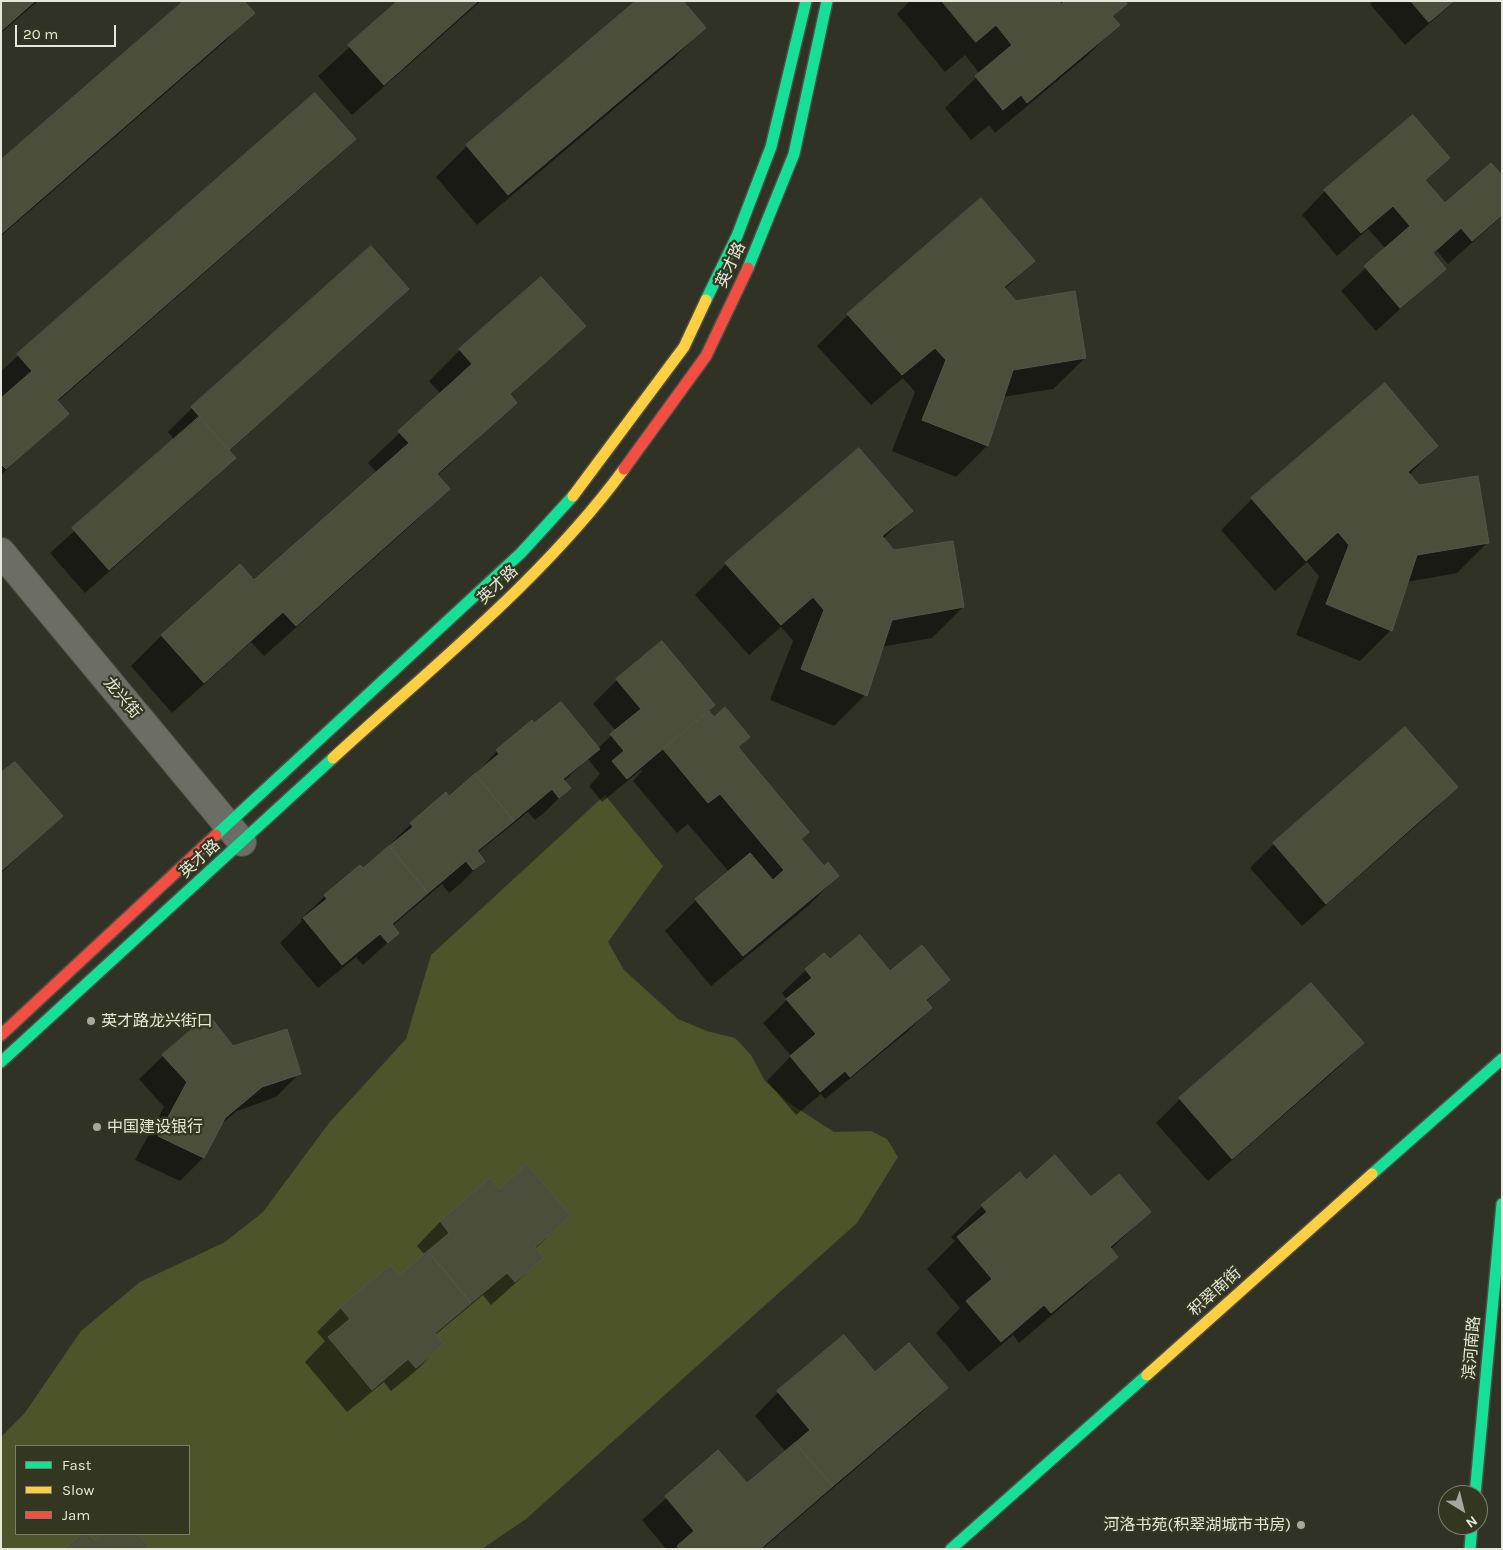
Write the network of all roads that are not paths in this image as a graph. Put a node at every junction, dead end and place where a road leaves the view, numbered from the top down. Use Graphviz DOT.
graph roads {
  1 [pos="806,1"];
  2 [pos="827,1"];
  3 [pos="1,552"];
  4 [pos="236,834"];
  5 [pos="1,1035"];
  6 [pos="1502,1059"];
  7 [pos="1,1062"];
  8 [pos="1502,1204"];
  9 [pos="1476,1485"];
  10 [pos="1471,1535"];
  11 [pos="951,1549"];
  12 [pos="1470,1549"];
  1 -- 4 [label="main road, 英才路"];
  2 -- 4 [label="main road, 英才路"];
  3 -- 4 [label="street, 龙兴街"];
  4 -- 5 [label="main road, 英才路"];
  4 -- 7 [label="main road, 英才路"];
  6 -- 11 [label="main road, 积翠南街"];
  8 -- 9 [label="main road, 滨河南路"];
  10 -- 12 [label="main road"];
}
